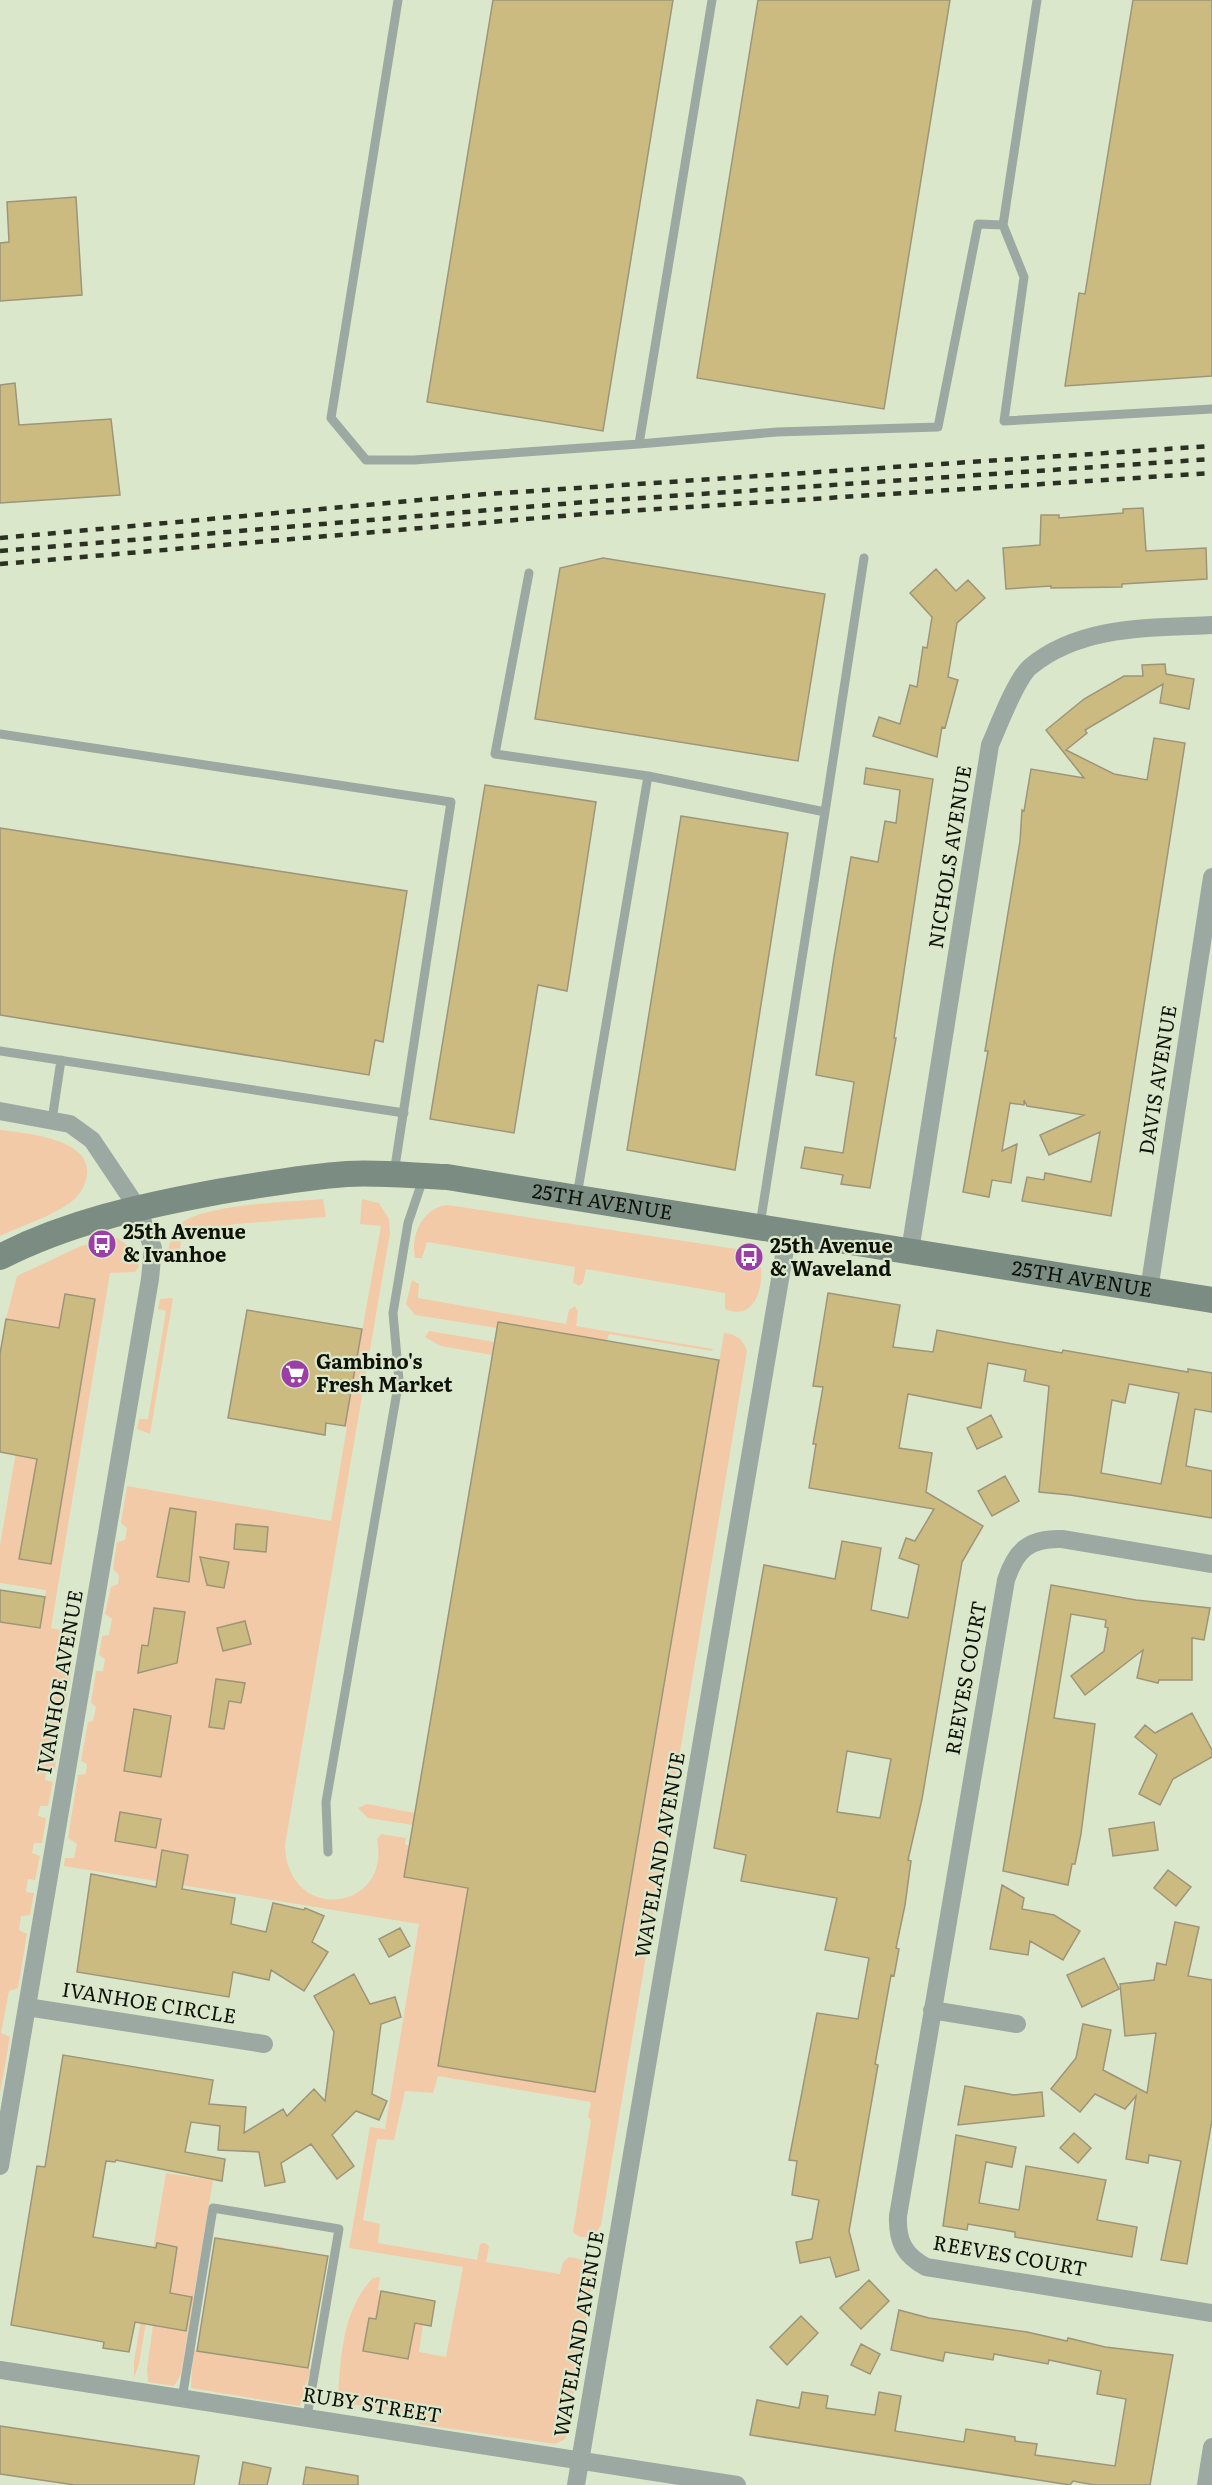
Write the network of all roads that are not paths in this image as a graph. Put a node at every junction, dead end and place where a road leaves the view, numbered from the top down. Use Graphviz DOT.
graph roads {
  1 [pos="398,0"];
  2 [pos="712,0"];
  3 [pos="1037,0"];
  4 [pos="1003,225"];
  5 [pos="1212,409"];
  6 [pos="639,444"];
  7 [pos="864,558"];
  8 [pos="529,573"];
  9 [pos="1212,625"];
  10 [pos="0,734"];
  11 [pos="648,776"];
  12 [pos="825,812"];
  13 [pos="1212,877"];
  14 [pos="0,1051"];
  15 [pos="62,1060"];
  16 [pos="0,1111"];
  17 [pos="404,1113"];
  18 [pos="52,1120"];
  19 [pos="394,1175"];
  20 [pos="424,1176"];
  21 [pos="576,1198"];
  22 [pos="138,1207"];
  23 [pos="760,1228"];
  24 [pos="788,1232"];
  25 [pos="910,1251"];
  26 [pos="0,1257"];
  27 [pos="1149,1290"];
  28 [pos="1212,1300"];
  29 [pos="1212,1564"];
  30 [pos="328,1852"];
  31 [pos="27,2007"];
  32 [pos="932,2010"];
  33 [pos="1017,2024"];
  34 [pos="264,2044"];
  35 [pos="0,2166"];
  36 [pos="1212,2313"];
  37 [pos="0,2370"];
  38 [pos="182,2398"];
  39 [pos="307,2417"];
  40 [pos="1212,2447"];
  41 [pos="580,2461"];
  42 [pos="576,2485"];
  43 [pos="737,2485"];
  44 [pos="1206,2485"];
  1 -- 6 [label="lane"];
  2 -- 6 [label="lane"];
  3 -- 4 [label="lane"];
  4 -- 5 [label="lane"];
  4 -- 6 [label="lane"];
  7 -- 12 [label="lane"];
  8 -- 11 [label="lane"];
  9 -- 25 [label="street, NICHOLS AVENUE"];
  10 -- 17 [label="lane"];
  11 -- 12 [label="lane"];
  11 -- 21 [label="lane"];
  12 -- 23 [label="lane"];
  13 -- 27 [label="street, DAVIS AVENUE"];
  14 -- 15 [label="lane"];
  15 -- 17 [label="lane"];
  15 -- 18 [label="lane"];
  16 -- 18 [label="street, IVANHOE AVENUE"];
  17 -- 19 [label="lane"];
  18 -- 22 [label="street, IVANHOE AVENUE"];
  19 -- 20 [label="street, 25TH AVENUE"];
  19 -- 22 [label="street, 25TH AVENUE"];
  20 -- 21 [label="street, 25TH AVENUE"];
  20 -- 30 [label="lane"];
  21 -- 23 [label="street, 25TH AVENUE"];
  22 -- 26 [label="street, 25TH AVENUE"];
  22 -- 31 [label="street, IVANHOE AVENUE"];
  23 -- 24 [label="street, 25TH AVENUE"];
  24 -- 25 [label="street, 25TH AVENUE"];
  24 -- 41 [label="street, WAVELAND AVENUE"];
  25 -- 27 [label="street, 25TH AVENUE"];
  27 -- 28 [label="street, 25TH AVENUE"];
  29 -- 32 [label="street, REEVES COURT"];
  31 -- 34 [label="street, IVANHOE CIRCLE"];
  31 -- 35 [label="street, IVANHOE AVENUE"];
  32 -- 33 [label="street"];
  32 -- 36 [label="street, REEVES COURT"];
  37 -- 38 [label="street, RUBY STREET"];
  38 -- 39 [label="street, RUBY STREET"];
  38 -- 39 [label="lane"];
  39 -- 41 [label="street, RUBY STREET"];
  40 -- 44 [label="street"];
  41 -- 42 [label="street, WAVELAND AVENUE"];
  41 -- 43 [label="street, RUBY STREET"];
}
